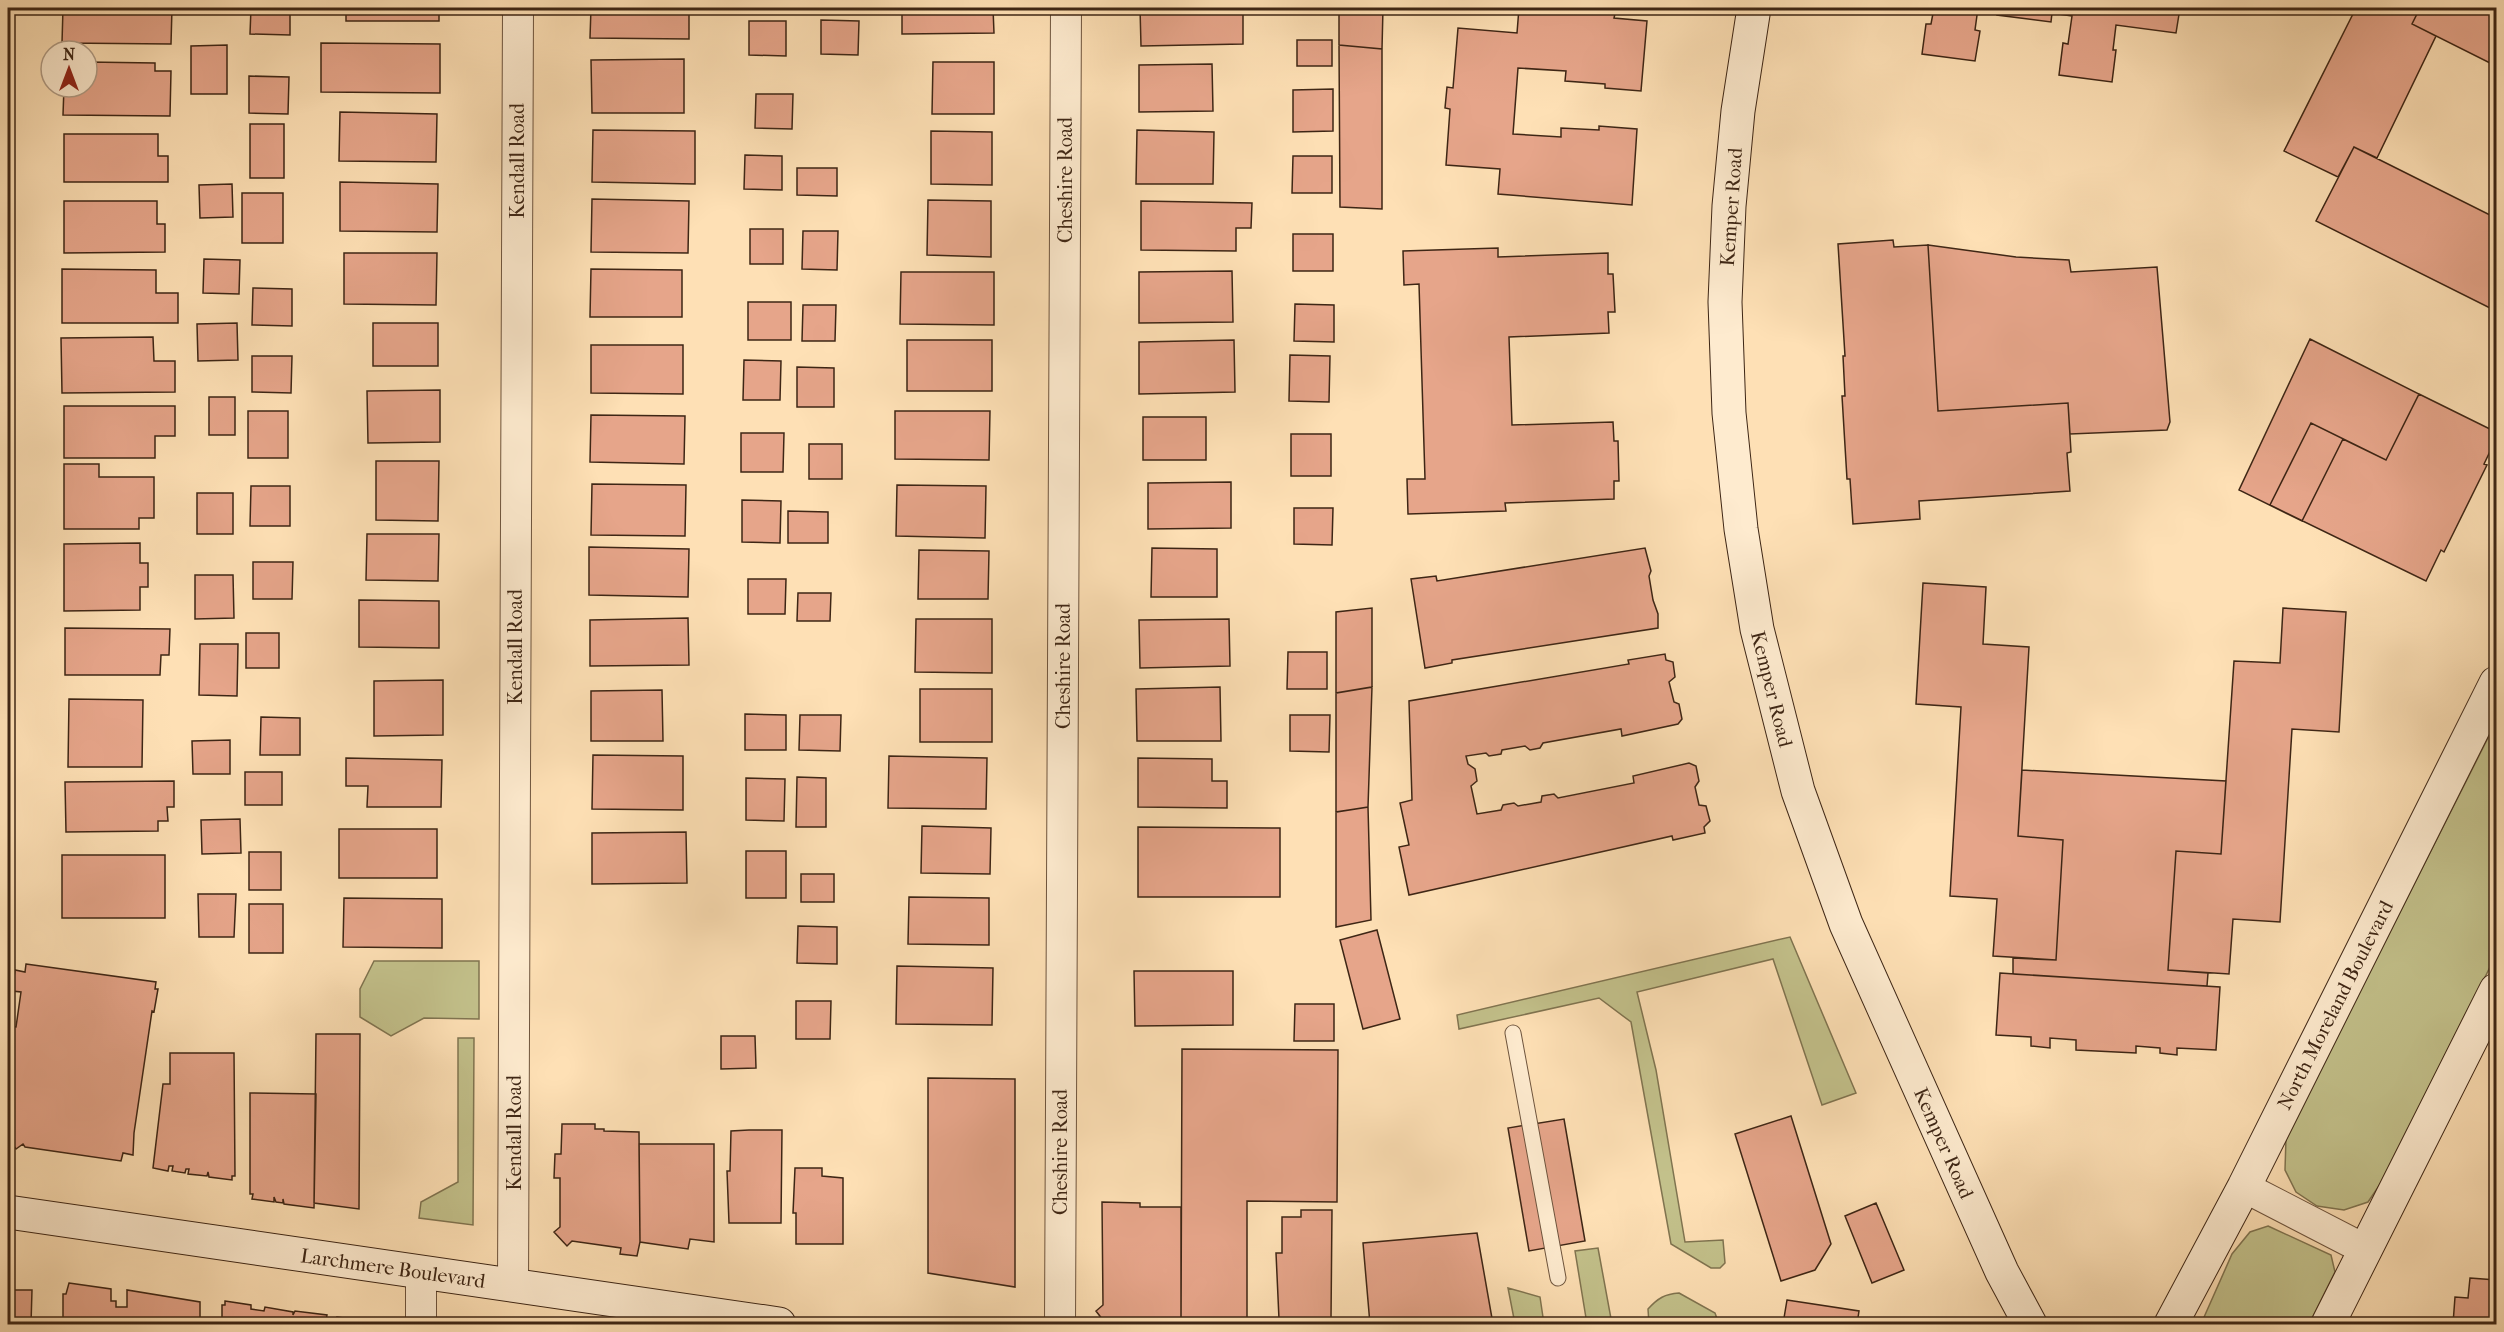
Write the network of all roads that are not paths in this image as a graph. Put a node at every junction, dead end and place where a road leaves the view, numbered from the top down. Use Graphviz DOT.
graph roads {
  1 [pos="518,8"];
  2 [pos="1066,8"];
  3 [pos="1754,8"];
  4 [pos="2496,683"];
  5 [pos="2496,990"];
  6 [pos="1512,1033"];
  7 [pos="2244,1187"];
  8 [pos="8,1212"];
  9 [pos="2366,1250"];
  10 [pos="421,1272"];
  11 [pos="1558,1278"];
  12 [pos="513,1286"];
  13 [pos="421,1324"];
  14 [pos="779,1324"];
  15 [pos="1060,1324"];
  16 [pos="2030,1324"];
  17 [pos="2171,1324"];
  18 [pos="2328,1324"];
  1 -- 12 [label="street, Kendall Road"];
  2 -- 15 [label="street, Cheshire Road"];
  3 -- 16 [label="main road, Kemper Road"];
  4 -- 7 [label="main road, North Moreland Boulevard"];
  5 -- 9 [label="main road"];
  6 -- 11 [label="lane"];
  7 -- 9 [label="street"];
  7 -- 17 [label="main road, North Moreland Boulevard"];
  8 -- 10 [label="main road, Larchmere Boulevard"];
  9 -- 18 [label="main road"];
  10 -- 12 [label="main road, Larchmere Boulevard"];
  10 -- 13 [label="street"];
  12 -- 14 [label="main road, Larchmere Boulevard"];
}
